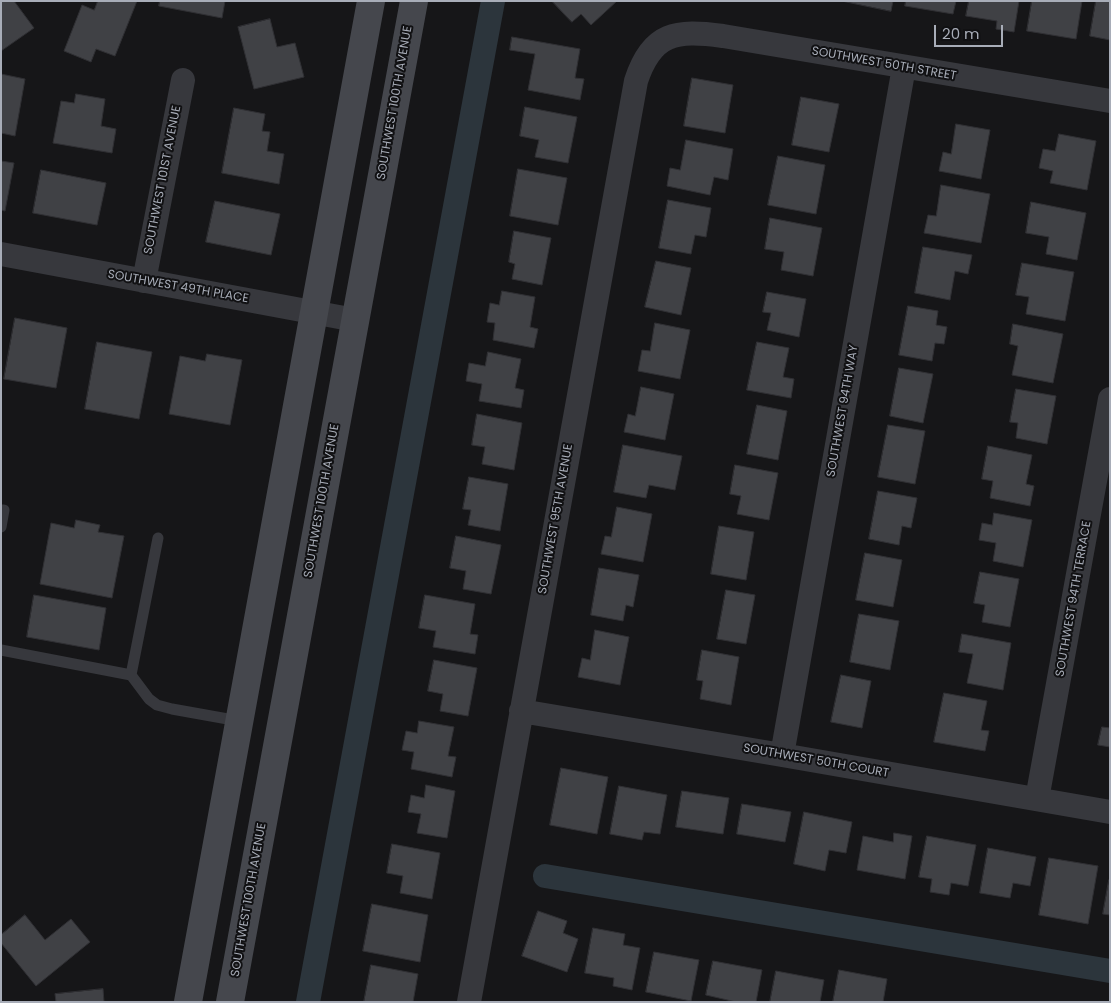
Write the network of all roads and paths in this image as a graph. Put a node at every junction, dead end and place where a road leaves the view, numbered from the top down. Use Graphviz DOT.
graph roads {
  1 [pos="371,1"];
  2 [pos="414,1"];
  3 [pos="659,43"];
  4 [pos="904,67"];
  5 [pos="183,80"];
  6 [pos="1110,102"];
  7 [pos="1,254"];
  8 [pos="144,281"];
  9 [pos="314,312"];
  10 [pos="355,320"];
  11 [pos="1110,399"];
  12 [pos="1,510"];
  13 [pos="1,526"];
  14 [pos="158,538"];
  15 [pos="1,650"];
  16 [pos="132,675"];
  17 [pos="522,712"];
  18 [pos="239,721"];
  19 [pos="782,755"];
  20 [pos="1037,799"];
  21 [pos="1110,812"];
  22 [pos="188,1002"];
  23 [pos="230,1002"];
  24 [pos="468,1002"];
  1 -- 9 [label="main road"];
  2 -- 10 [label="main road, SOUTHWEST 100TH AVENUE"];
  3 -- 4 [label="street, SOUTHWEST 50TH STREET"];
  3 -- 17 [label="street, SOUTHWEST 95TH AVENUE"];
  4 -- 6 [label="street, SOUTHWEST 50TH STREET"];
  4 -- 19 [label="street, SOUTHWEST 94TH WAY"];
  5 -- 8 [label="street, SOUTHWEST 101ST AVENUE"];
  7 -- 8 [label="street, SOUTHWEST 49TH PLACE"];
  8 -- 9 [label="street, SOUTHWEST 49TH PLACE"];
  9 -- 10 [label="street, SOUTHWEST 49TH PLACE"];
  9 -- 18 [label="main road"];
  10 -- 23 [label="main road, SOUTHWEST 100TH AVENUE"];
  11 -- 20 [label="street, SOUTHWEST 94TH TERRACE"];
  12 -- 13 [label="lane"];
  14 -- 16 [label="lane"];
  15 -- 16 [label="lane"];
  16 -- 18 [label="lane"];
  17 -- 19 [label="street, SOUTHWEST 50TH COURT"];
  17 -- 24 [label="street, SOUTHWEST 95TH AVENUE"];
  18 -- 22 [label="main road"];
  19 -- 20 [label="street, SOUTHWEST 50TH COURT"];
  20 -- 21 [label="street, SOUTHWEST 50TH COURT"];
}
